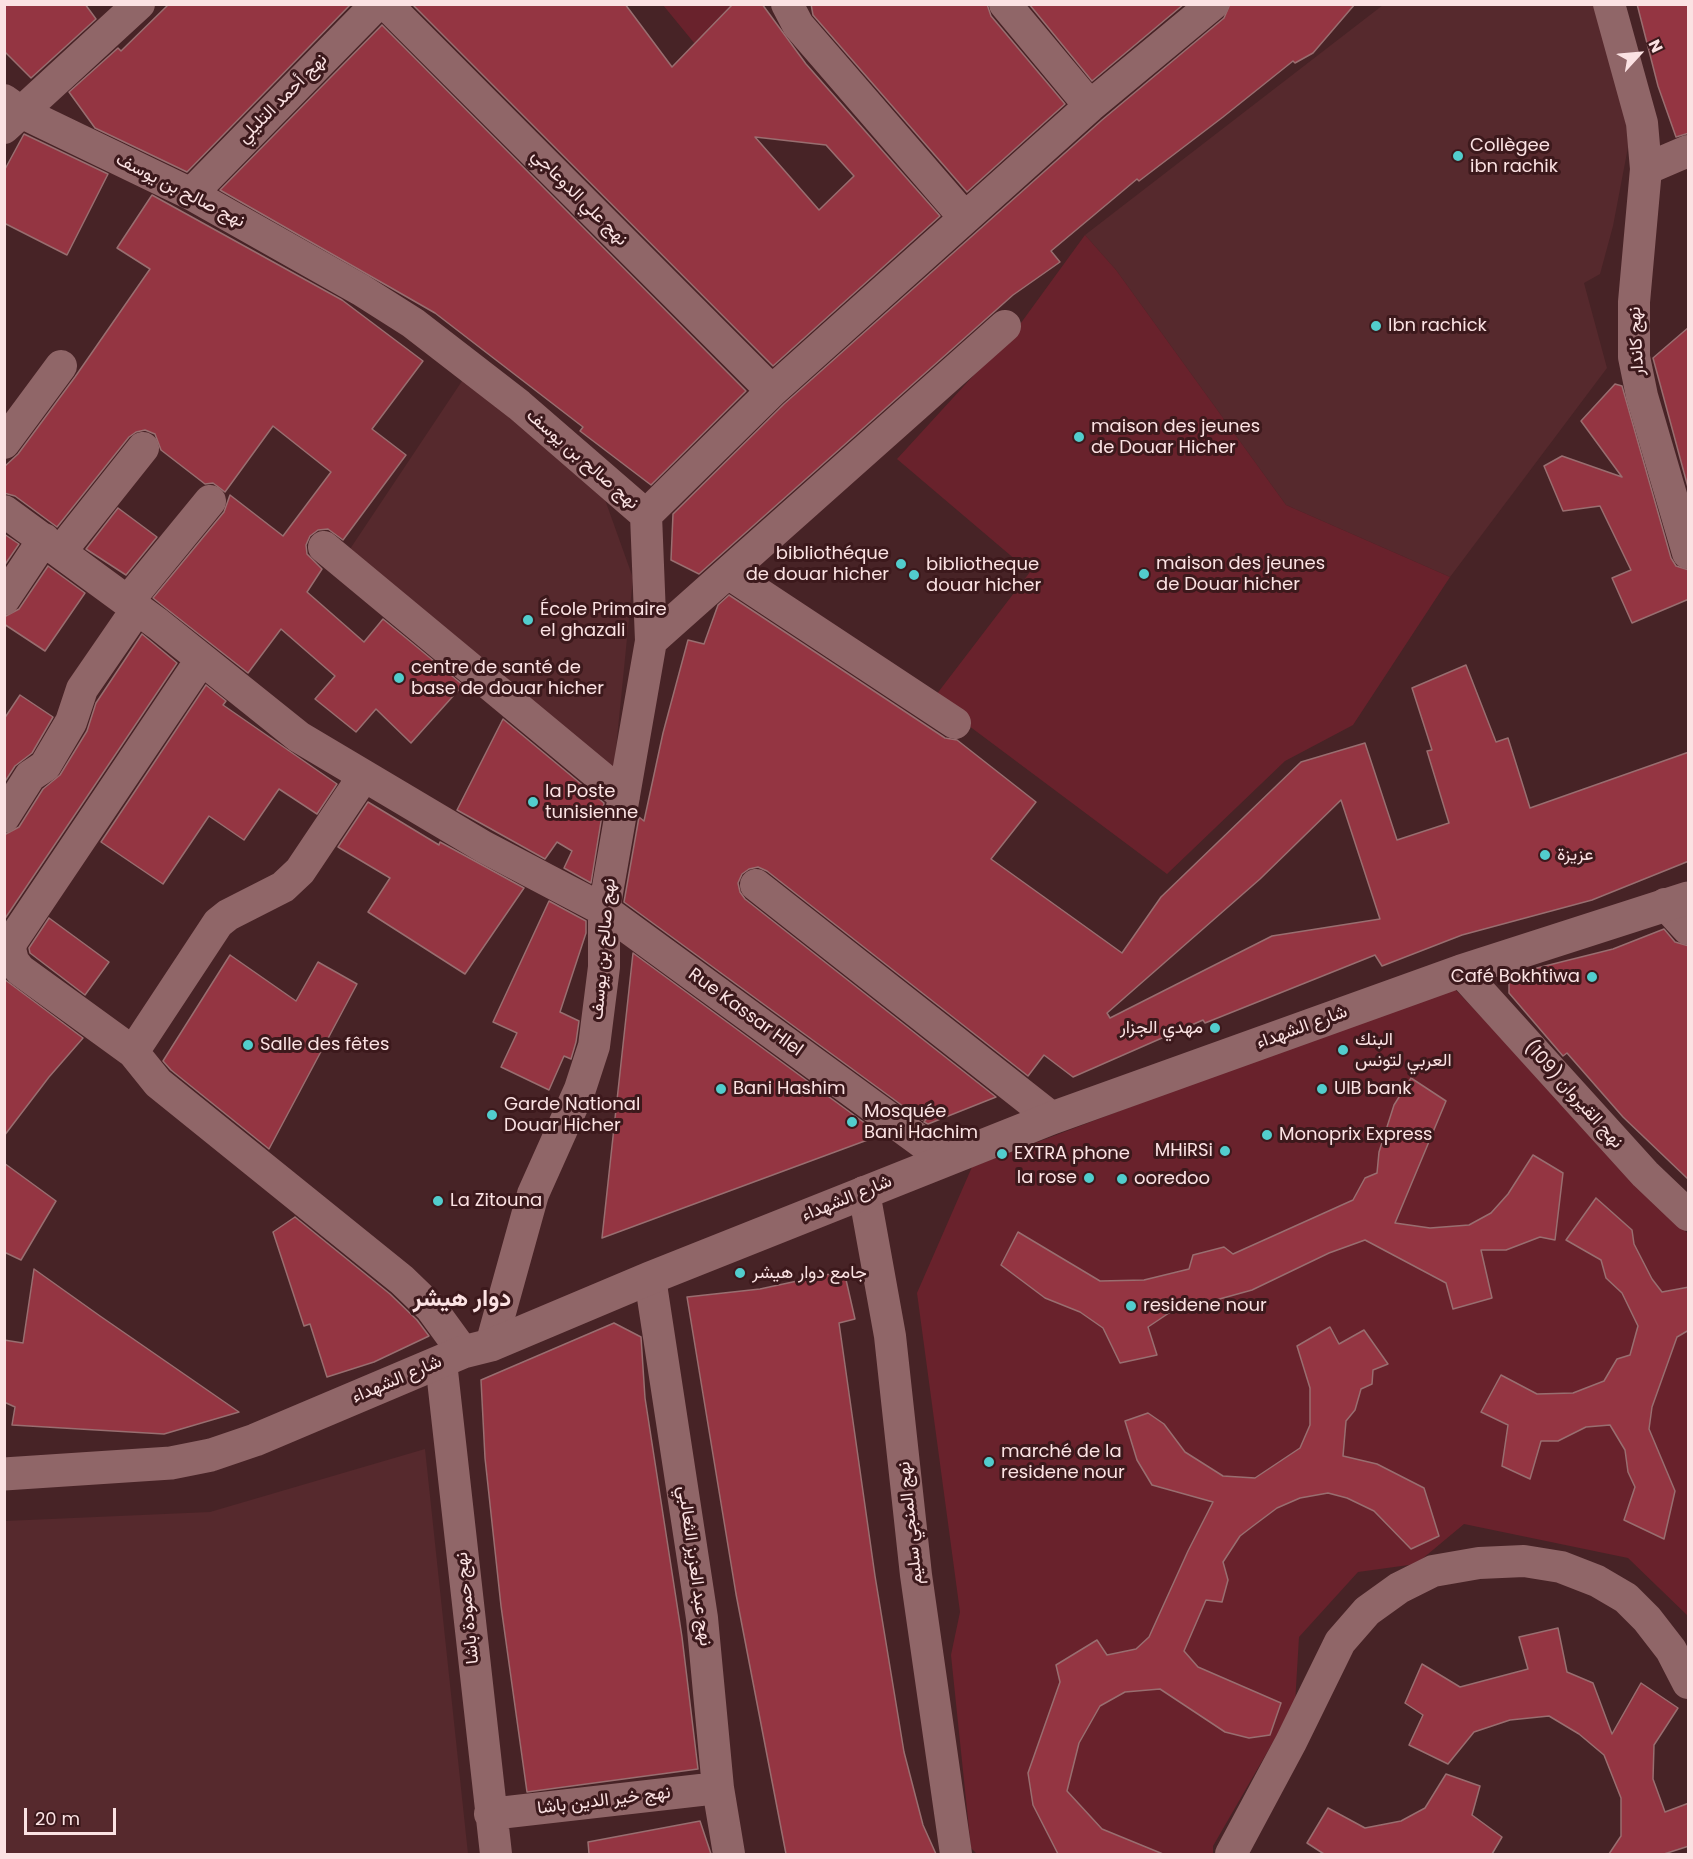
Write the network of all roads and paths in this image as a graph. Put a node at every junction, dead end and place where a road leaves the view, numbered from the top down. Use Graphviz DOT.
graph roads {
  1 [pos="377,4"];
  2 [pos="386,4"];
  3 [pos="787,4"];
  4 [pos="1005,4"];
  5 [pos="1213,4"];
  6 [pos="1609,4"];
  7 [pos="121,10"];
  8 [pos="1090,106"];
  9 [pos="10,113"];
  10 [pos="1689,151"];
  11 [pos="1646,169"];
  12 [pos="191,194"];
  13 [pos="965,218"];
  14 [pos="1005,326"];
  15 [pos="61,366"];
  16 [pos="772,391"];
  17 [pos="4,443"];
  18 [pos="142,448"];
  19 [pos="210,501"];
  20 [pos="4,511"];
  21 [pos="646,515"];
  22 [pos="53,545"];
  23 [pos="324,547"];
  24 [pos="1689,553"];
  25 [pos="728,573"];
  26 [pos="4,599"];
  27 [pos="133,605"];
  28 [pos="651,641"];
  29 [pos="201,660"];
  30 [pos="955,723"];
  31 [pos="363,777"];
  32 [pos="624,796"];
  33 [pos="4,817"];
  34 [pos="756,885"];
  35 [pos="1677,901"];
  36 [pos="604,910"];
  37 [pos="1689,929"];
  38 [pos="1461,971"];
  39 [pos="133,1052"];
  40 [pos="1052,1118"];
  41 [pos="945,1159"];
  42 [pos="864,1192"];
  43 [pos="1689,1215"];
  44 [pos="650,1278"];
  45 [pos="465,1353"];
  46 [pos="4,1474"];
  47 [pos="1689,1683"];
  48 [pos="718,1788"];
  49 [pos="490,1814"];
  50 [pos="496,1854"];
  51 [pos="729,1854"];
  52 [pos="956,1854"];
  53 [pos="1231,1854"];
  1 -- 12 [label="street, نهج أحمد التليلي"];
  2 -- 16 [label="street, نهج علي الدوعاجي"];
  3 -- 13 [label="street"];
  4 -- 8 [label="street"];
  5 -- 8 [label="street"];
  6 -- 11 [label="street, نهج كاندار"];
  7 -- 9 [label="street"];
  8 -- 13 [label="street"];
  9 -- 12 [label="street, نهج صالح بن يوسف"];
  10 -- 11 [label="street"];
  11 -- 24 [label="street, نهج كاندار"];
  12 -- 21 [label="street, نهج صالح بن يوسف"];
  13 -- 16 [label="street"];
  14 -- 25 [label="street"];
  15 -- 17 [label="street"];
  16 -- 21 [label="street"];
  18 -- 22 [label="street"];
  19 -- 27 [label="street"];
  20 -- 22 [label="street, Rue Kassar Hlel"];
  21 -- 28 [label="street, نهج صالح بن يوسف"];
  22 -- 26 [label="street"];
  22 -- 27 [label="street, Rue Kassar Hlel"];
  23 -- 32 [label="street"];
  25 -- 28 [label="street"];
  25 -- 30 [label="street"];
  27 -- 29 [label="street, Rue Kassar Hlel"];
  27 -- 33 [label="street"];
  28 -- 32 [label="street, نهج صالح بن يوسف"];
  29 -- 31 [label="street, Rue Kassar Hlel"];
  29 -- 39 [label="street"];
  31 -- 36 [label="street, Rue Kassar Hlel"];
  31 -- 39 [label="street"];
  32 -- 36 [label="street, نهج صالح بن يوسف"];
  34 -- 40 [label="street"];
  35 -- 37 [label="street"];
  35 -- 38 [label="street, شارع الشهداء"];
  36 -- 41 [label="street, Rue Kassar Hlel"];
  36 -- 45 [label="street, نهج صالح بن يوسف"];
  38 -- 40 [label="street, شارع الشهداء"];
  38 -- 43 [label="street, نهج القيروان (109)"];
  39 -- 45 [label="street"];
  40 -- 41 [label="street, شارع الشهداء"];
  41 -- 42 [label="street, شارع الشهداء"];
  42 -- 44 [label="street, شارع الشهداء"];
  42 -- 52 [label="street, نهج المنجي سليم"];
  44 -- 45 [label="street, شارع الشهداء"];
  44 -- 48 [label="street, نهج عبد العزيز الثعالبي"];
  45 -- 46 [label="street, شارع الشهداء"];
  45 -- 49 [label="street, نهج حمودة باشا"];
  47 -- 53 [label="street"];
  48 -- 49 [label="street, نهج خير الدين باشا"];
  48 -- 51 [label="street, نهج عبد العزيز الثعالبي"];
  49 -- 50 [label="street, نهج حمودة باشا"];
}
